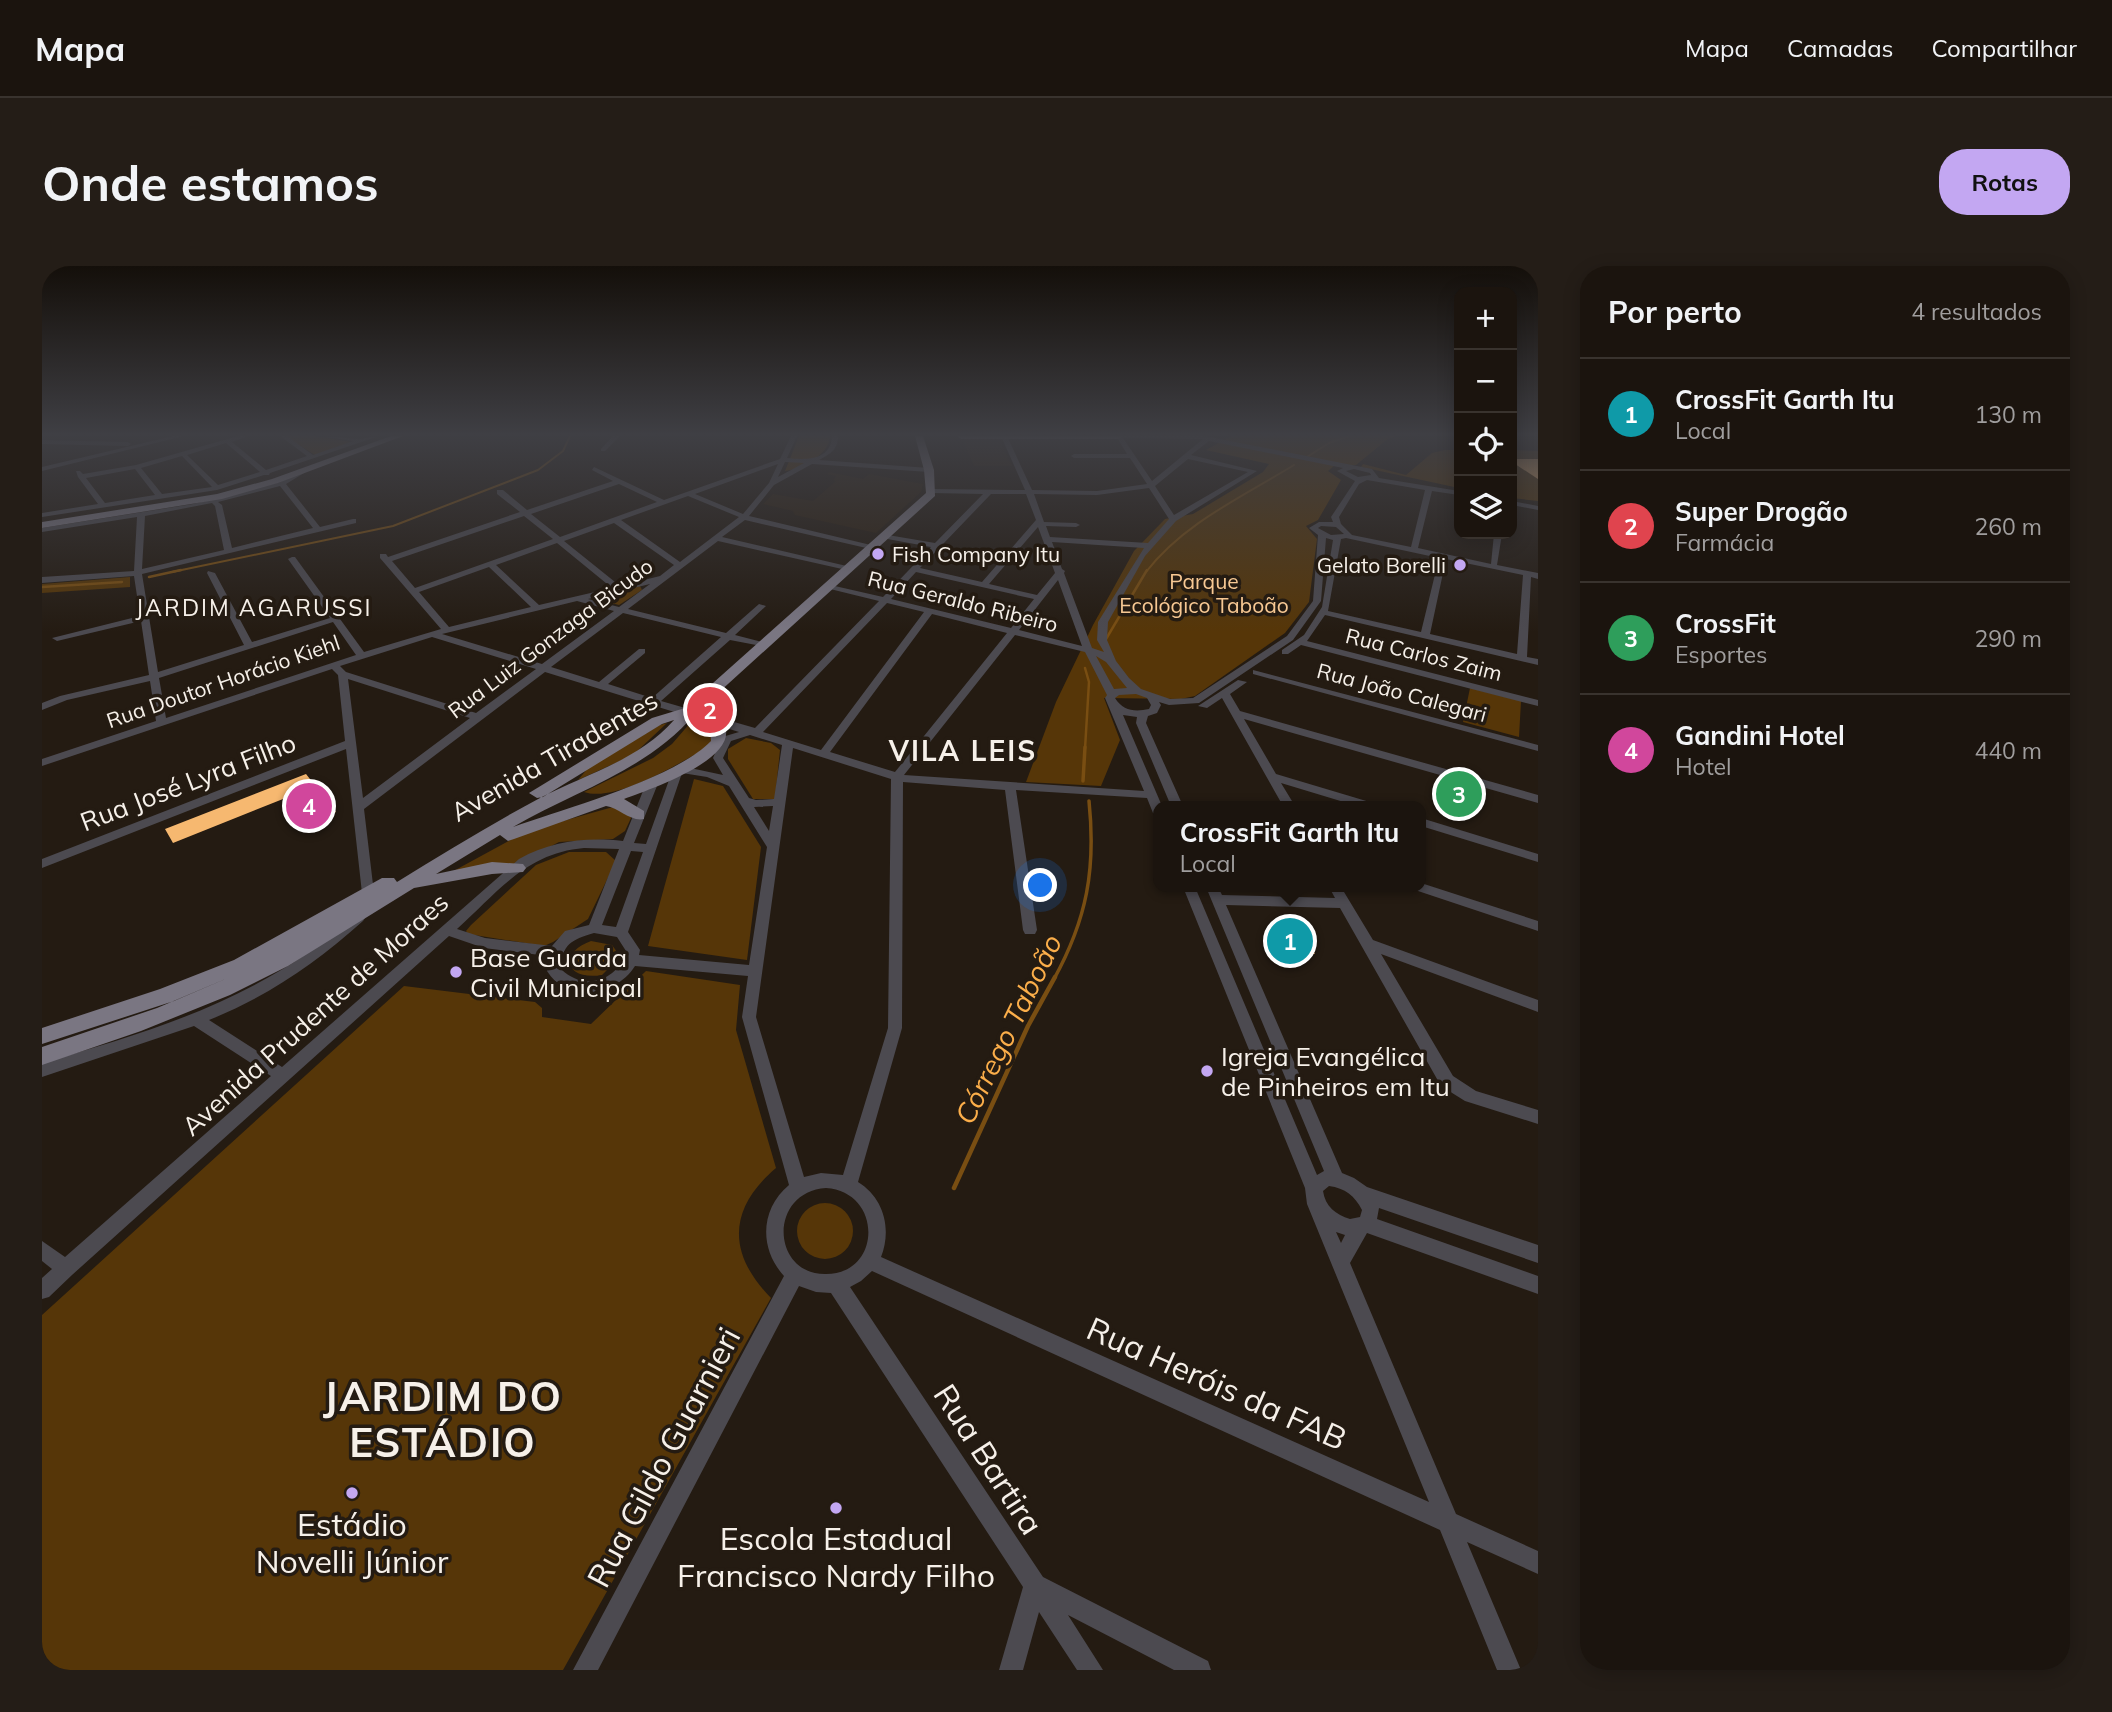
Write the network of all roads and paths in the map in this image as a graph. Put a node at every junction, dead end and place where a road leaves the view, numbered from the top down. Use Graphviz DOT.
graph roads {
  1 [pos="213,501"];
  2 [pos="100,502"];
  3 [pos="135,502"];
  4 [pos="148,502"];
  5 [pos="197,502"];
  6 [pos="211,502"];
  7 [pos="296,502"];
  8 [pos="512,502"];
  9 [pos="560,502"];
  10 [pos="662,502"];
  11 [pos="707,502"];
  12 [pos="757,502"];
  13 [pos="921,502"];
  14 [pos="980,502"];
  15 [pos="1033,502"];
  16 [pos="1161,502"];
  17 [pos="1202,502"];
  18 [pos="1334,502"];
  19 [pos="1345,502"];
  20 [pos="1426,502"];
  21 [pos="1517,502"];
  22 [pos="103,506"];
  23 [pos="1538,506"];
  24 [pos="526,513"];
  25 [pos="141,516"];
  26 [pos="42,517"];
  27 [pos="744,517"];
  28 [pos="1173,519"];
  29 [pos="614,520"];
  30 [pos="353,521"];
  31 [pos="1041,522"];
  32 [pos="1319,524"];
  33 [pos="1076,525"];
  34 [pos="1338,526"];
  35 [pos="42,528"];
  36 [pos="318,530"];
  37 [pos="1322,534"];
  38 [pos="1344,535"];
  39 [pos="885,536"];
  40 [pos="716,538"];
  41 [pos="1048,539"];
  42 [pos="1497,539"];
  43 [pos="558,540"];
  44 [pos="939,546"];
  45 [pos="1150,546"];
  46 [pos="1415,547"];
  47 [pos="872,548"];
  48 [pos="229,552"];
  49 [pos="1443,556"];
  50 [pos="292,559"];
  51 [pos="1495,563"];
  52 [pos="490,564"];
  53 [pos="679,565"];
  54 [pos="848,569"];
  55 [pos="916,570"];
  56 [pos="1061,571"];
  57 [pos="138,573"];
  58 [pos="211,573"];
  59 [pos="1527,573"];
  60 [pos="1538,574"];
  61 [pos="663,578"];
  62 [pos="42,580"];
  63 [pos="984,585"];
  64 [pos="829,586"];
  65 [pos="1049,586"];
  66 [pos="617,588"];
  67 [pos="1068,590"];
  68 [pos="415,591"];
  69 [pos="592,598"];
  70 [pos="1040,598"];
  71 [pos="886,600"];
  72 [pos="762,606"];
  73 [pos="537,608"];
  74 [pos="621,610"];
  75 [pos="930,611"];
  76 [pos="1323,611"];
  77 [pos="145,618"];
  78 [pos="334,619"];
  79 [pos="447,630"];
  80 [pos="1013,632"];
  81 [pos="433,634"];
  82 [pos="1425,635"];
  83 [pos="728,636"];
  84 [pos="57,638"];
  85 [pos="1300,642"];
  86 [pos="250,645"];
  87 [pos="764,645"];
  88 [pos="1084,649"];
  89 [pos="642,651"];
  90 [pos="361,655"];
  91 [pos="1522,658"];
  92 [pos="1112,659"];
  93 [pos="1538,662"];
  94 [pos="331,664"];
  95 [pos="544,668"];
  96 [pos="1256,672"];
  97 [pos="343,674"];
  98 [pos="152,677"];
  99 [pos="601,685"];
  100 [pos="1137,691"];
  101 [pos="1225,694"];
  102 [pos="1152,698"];
  103 [pos="1113,700"];
  104 [pos="655,701"];
  105 [pos="1538,703"];
  106 [pos="42,707"];
  107 [pos="1148,712"];
  108 [pos="698,713"];
  109 [pos="1236,713"];
  110 [pos="477,718"];
  111 [pos="161,722"];
  112 [pos="755,731"];
  113 [pos="788,742"];
  114 [pos="351,743"];
  115 [pos="1538,748"];
  116 [pos="824,753"];
  117 [pos="42,762"];
  118 [pos="679,770"];
  119 [pos="1272,776"];
  120 [pos="897,777"];
  121 [pos="653,781"];
  122 [pos="570,782"];
  123 [pos="734,783"];
  124 [pos="1010,786"];
  125 [pos="1151,795"];
  126 [pos="1538,799"];
  127 [pos="604,800"];
  128 [pos="745,801"];
  129 [pos="1154,801"];
  130 [pos="1175,801"];
  131 [pos="1286,801"];
  132 [pos="1353,801"];
  133 [pos="780,802"];
  134 [pos="359,807"];
  135 [pos="638,815"];
  136 [pos="1426,824"];
  137 [pos="626,846"];
  138 [pos="773,847"];
  139 [pos="650,849"];
  140 [pos="1538,858"];
  141 [pos="42,864"];
  142 [pos="443,864"];
  143 [pos="517,868"];
  144 [pos="413,881"];
  145 [pos="1426,889"];
  146 [pos="1191,892"];
  147 [pos="1338,892"];
  148 [pos="368,893"];
  149 [pos="1215,893"];
  150 [pos="1344,903"];
  151 [pos="364,912"];
  152 [pos="1538,926"];
  153 [pos="594,928"];
  154 [pos="446,930"];
  155 [pos="1030,930"];
  156 [pos="621,933"];
  157 [pos="1368,944"];
  158 [pos="555,952"];
  159 [pos="632,960"];
  160 [pos="754,971"];
  161 [pos="1538,1006"];
  162 [pos="197,1020"];
  163 [pos="42,1036"];
  164 [pos="42,1056"];
  165 [pos="42,1070"];
  166 [pos="283,1076"];
  167 [pos="1538,1117"];
  168 [pos="1336,1179"];
  169 [pos="848,1186"];
  170 [pos="798,1187"];
  171 [pos="1363,1194"];
  172 [pos="1315,1196"];
  173 [pos="1363,1226"];
  174 [pos="42,1250"];
  175 [pos="1538,1254"];
  176 [pos="870,1261"];
  177 [pos="1340,1263"];
  178 [pos="66,1269"];
  179 [pos="796,1273"];
  180 [pos="835,1282"];
  181 [pos="1538,1285"];
  182 [pos="42,1290"];
  183 [pos="1448,1522"];
  184 [pos="1538,1563"];
  185 [pos="1035,1585"];
  186 [pos="585,1670"];
  187 [pos="1010,1670"];
  188 [pos="1091,1670"];
  189 [pos="1199,1670"];
  190 [pos="1509,1670"];
  1 -- 48 [label="street"];
  2 -- 22 [label="street"];
  3 -- 22 [label="street"];
  4 -- 26 [label="main road"];
  5 -- 35 [label="main road"];
  6 -- 25 [label="street"];
  7 -- 36 [label="street"];
  8 -- 24 [label="street"];
  9 -- 24 [label="street"];
  10 -- 29 [label="street"];
  11 -- 27 [label="street"];
  12 -- 27 [label="street, Rua Luiz Gonzaga Bicudo"];
  13 -- 39 [label="main road, Avenida Tiradentes"];
  14 -- 44 [label="street"];
  15 -- 31 [label="street"];
  16 -- 28 [label="street"];
  17 -- 28 [label="street"];
  18 -- 32 [label="street"];
  19 -- 34 [label="street"];
  20 -- 46 [label="street"];
  21 -- 23 [label="street"];
  22 -- 26 [label="street"];
  24 -- 43 [label="street"];
  24 -- 68 [label="street"];
  25 -- 35 [label="street"];
  25 -- 57 [label="street"];
  27 -- 40 [label="street, Rua Luiz Gonzaga Bicudo"];
  27 -- 47 [label="street"];
  28 -- 45 [label="street"];
  29 -- 43 [label="street"];
  29 -- 53 [label="street"];
  30 -- 36 [label="street"];
  31 -- 33 [label="street"];
  31 -- 41 [label="street"];
  31 -- 63 [label="street"];
  32 -- 34 [label="street"];
  32 -- 37 [label="street"];
  34 -- 38 [label="street"];
  36 -- 48 [label="street"];
  37 -- 38 [label="street"];
  37 -- 102 [label="street"];
  38 -- 46 [label="street"];
  38 -- 49 [label="street"];
  38 -- 76 [label="street"];
  39 -- 44 [label="street"];
  39 -- 47 [label="main road, Avenida Tiradentes"];
  40 -- 53 [label="street, Rua Luiz Gonzaga Bicudo"];
  40 -- 54 [label="street"];
  41 -- 45 [label="street"];
  41 -- 56 [label="street"];
  42 -- 51 [label="street"];
  43 -- 52 [label="street"];
  43 -- 66 [label="street"];
  44 -- 55 [label="street"];
  45 -- 92 [label="street"];
  46 -- 51 [label="street"];
  47 -- 54 [label="main road, Avenida Tiradentes"];
  48 -- 57 [label="street"];
  49 -- 59 [label="street"];
  49 -- 82 [label="street"];
  50 -- 78 [label="street"];
  51 -- 60 [label="street"];
  52 -- 68 [label="street"];
  52 -- 73 [label="street"];
  53 -- 61 [label="street, Rua Luiz Gonzaga Bicudo"];
  54 -- 64 [label="main road, Avenida Tiradentes"];
  55 -- 63 [label="street"];
  55 -- 71 [label="street"];
  56 -- 65 [label="street"];
  56 -- 67 [label="street"];
  57 -- 62 [label="street"];
  57 -- 77 [label="street"];
  58 -- 86 [label="street"];
  59 -- 60 [label="street"];
  59 -- 91 [label="street"];
  61 -- 66 [label="street"];
  61 -- 74 [label="street, Rua Luiz Gonzaga Bicudo"];
  63 -- 70 [label="street"];
  64 -- 71 [label="street, Rua Geraldo Ribeiro"];
  64 -- 87 [label="main road, Avenida Tiradentes"];
  65 -- 67 [label="street"];
  65 -- 70 [label="street"];
  66 -- 69 [label="street"];
  67 -- 88 [label="street"];
  68 -- 79 [label="street"];
  69 -- 73 [label="street, Rua Doutor Horácio Kiehl"];
  69 -- 74 [label="street"];
  70 -- 80 [label="street"];
  71 -- 75 [label="street, Rua Geraldo Ribeiro"];
  71 -- 112 [label="street"];
  72 -- 83 [label="street"];
  73 -- 79 [label="street, Rua Doutor Horácio Kiehl"];
  74 -- 83 [label="street"];
  74 -- 95 [label="street, Rua Luiz Gonzaga Bicudo"];
  75 -- 80 [label="street, Rua Geraldo Ribeiro"];
  75 -- 116 [label="street"];
  76 -- 82 [label="street"];
  76 -- 85 [label="street"];
  77 -- 84 [label="street"];
  77 -- 98 [label="street"];
  78 -- 86 [label="street"];
  78 -- 90 [label="street"];
  79 -- 81 [label="street, Rua Doutor Horácio Kiehl"];
  80 -- 88 [label="street, Rua Geraldo Ribeiro"];
  80 -- 120 [label="street"];
  81 -- 90 [label="street, Rua Doutor Horácio Kiehl"];
  81 -- 95 [label="street"];
  82 -- 91 [label="street"];
  83 -- 87 [label="street"];
  83 -- 104 [label="street"];
  85 -- 96 [label="street"];
  85 -- 105 [label="street, Rua Carlos Zaim"];
  86 -- 98 [label="street"];
  87 -- 108 [label="main road, Avenida Tiradentes"];
  88 -- 92 [label="street, Rua Geraldo Ribeiro"];
  88 -- 103 [label="street"];
  89 -- 99 [label="street"];
  90 -- 94 [label="street, Rua Doutor Horácio Kiehl"];
  91 -- 93 [label="street"];
  92 -- 100 [label="street"];
  94 -- 97 [label="street"];
  94 -- 111 [label="street, Rua Doutor Horácio Kiehl"];
  95 -- 99 [label="street"];
  95 -- 110 [label="street, Rua Luiz Gonzaga Bicudo"];
  96 -- 101 [label="street"];
  96 -- 115 [label="street, Rua João Calegari"];
  97 -- 110 [label="street"];
  97 -- 114 [label="street"];
  98 -- 106 [label="street"];
  98 -- 111 [label="street"];
  99 -- 104 [label="street"];
  100 -- 102 [label="street"];
  100 -- 103 [label="street"];
  101 -- 107 [label="street"];
  101 -- 109 [label="street"];
  102 -- 107 [label="street"];
  103 -- 107 [label="street"];
  103 -- 125 [label="street"];
  104 -- 108 [label="street"];
  107 -- 130 [label="street"];
  108 -- 112 [label="street"];
  108 -- 118 [label="main road"];
  108 -- 122 [label="main road, Avenida Tiradentes"];
  109 -- 119 [label="street"];
  109 -- 126 [label="street"];
  110 -- 134 [label="street, Rua Luiz Gonzaga Bicudo"];
  111 -- 117 [label="street, Rua Doutor Horácio Kiehl"];
  112 -- 113 [label="street"];
  112 -- 123 [label="street"];
  113 -- 116 [label="street"];
  113 -- 133 [label="street"];
  114 -- 134 [label="street"];
  114 -- 141 [label="street, Rua José Lyra Filho"];
  116 -- 120 [label="street"];
  118 -- 121 [label="main road"];
  118 -- 123 [label="street"];
  118 -- 139 [label="street"];
  119 -- 131 [label="street"];
  119 -- 132 [label="street"];
  120 -- 124 [label="street"];
  120 -- 169 [label="street"];
  121 -- 127 [label="main road"];
  121 -- 135 [label="street"];
  122 -- 127 [label="main road"];
  122 -- 142 [label="main road, Avenida Tiradentes"];
  122 -- 148 [label="main road, Avenida Tiradentes"];
  123 -- 128 [label="street"];
  124 -- 125 [label="street"];
  124 -- 155 [label="street"];
  125 -- 129 [label="street"];
  127 -- 135 [label="main road"];
  127 -- 142 [label="main road"];
  128 -- 133 [label="street"];
  128 -- 138 [label="street"];
  133 -- 138 [label="street"];
  134 -- 148 [label="street"];
  135 -- 137 [label="street"];
  136 -- 140 [label="street"];
  137 -- 139 [label="street, Avenida Prudente de Moraes"];
  137 -- 143 [label="street, Avenida Prudente de Moraes"];
  137 -- 153 [label="street"];
  138 -- 160 [label="street"];
  139 -- 156 [label="street"];
  142 -- 144 [label="main road, Avenida Tiradentes"];
  143 -- 144 [label="main road"];
  143 -- 154 [label="street, Avenida Prudente de Moraes"];
  144 -- 151 [label="main road, Avenida Tiradentes"];
  145 -- 152 [label="street"];
  146 -- 172 [label="street"];
  147 -- 150 [label="street"];
  148 -- 163 [label="main road, Avenida Tiradentes"];
  149 -- 150 [label="street"];
  149 -- 168 [label="street"];
  150 -- 157 [label="street"];
  151 -- 162 [label="street"];
  151 -- 164 [label="main road, Avenida Tiradentes"];
  153 -- 156 [label="street"];
  153 -- 158 [label="street"];
  154 -- 158 [label="street"];
  154 -- 166 [label="street, Avenida Prudente de Moraes"];
  156 -- 159 [label="street"];
  157 -- 161 [label="street"];
  157 -- 167 [label="street"];
  158 -- 159 [label="street"];
  159 -- 160 [label="street"];
  160 -- 170 [label="street"];
  162 -- 165 [label="street"];
  162 -- 166 [label="street"];
  166 -- 178 [label="street, Avenida Prudente de Moraes"];
  168 -- 171 [label="street"];
  168 -- 172 [label="street"];
  169 -- 170 [label="street"];
  169 -- 176 [label="street"];
  170 -- 179 [label="street"];
  171 -- 173 [label="street"];
  171 -- 175 [label="street"];
  172 -- 173 [label="street"];
  172 -- 177 [label="street"];
  173 -- 177 [label="street"];
  173 -- 181 [label="street"];
  174 -- 178 [label="street"];
  176 -- 180 [label="street"];
  176 -- 183 [label="street, Rua Heróis da FAB"];
  177 -- 183 [label="street"];
  178 -- 182 [label="street, Avenida Prudente de Moraes"];
  179 -- 180 [label="street"];
  179 -- 186 [label="street, Rua Gildo Guarnieri"];
  180 -- 185 [label="street, Rua Bartira"];
  183 -- 184 [label="street, Rua Heróis da FAB"];
  183 -- 190 [label="street"];
  185 -- 187 [label="street"];
  185 -- 188 [label="street, Rua Bartira"];
  185 -- 189 [label="street"];
}
